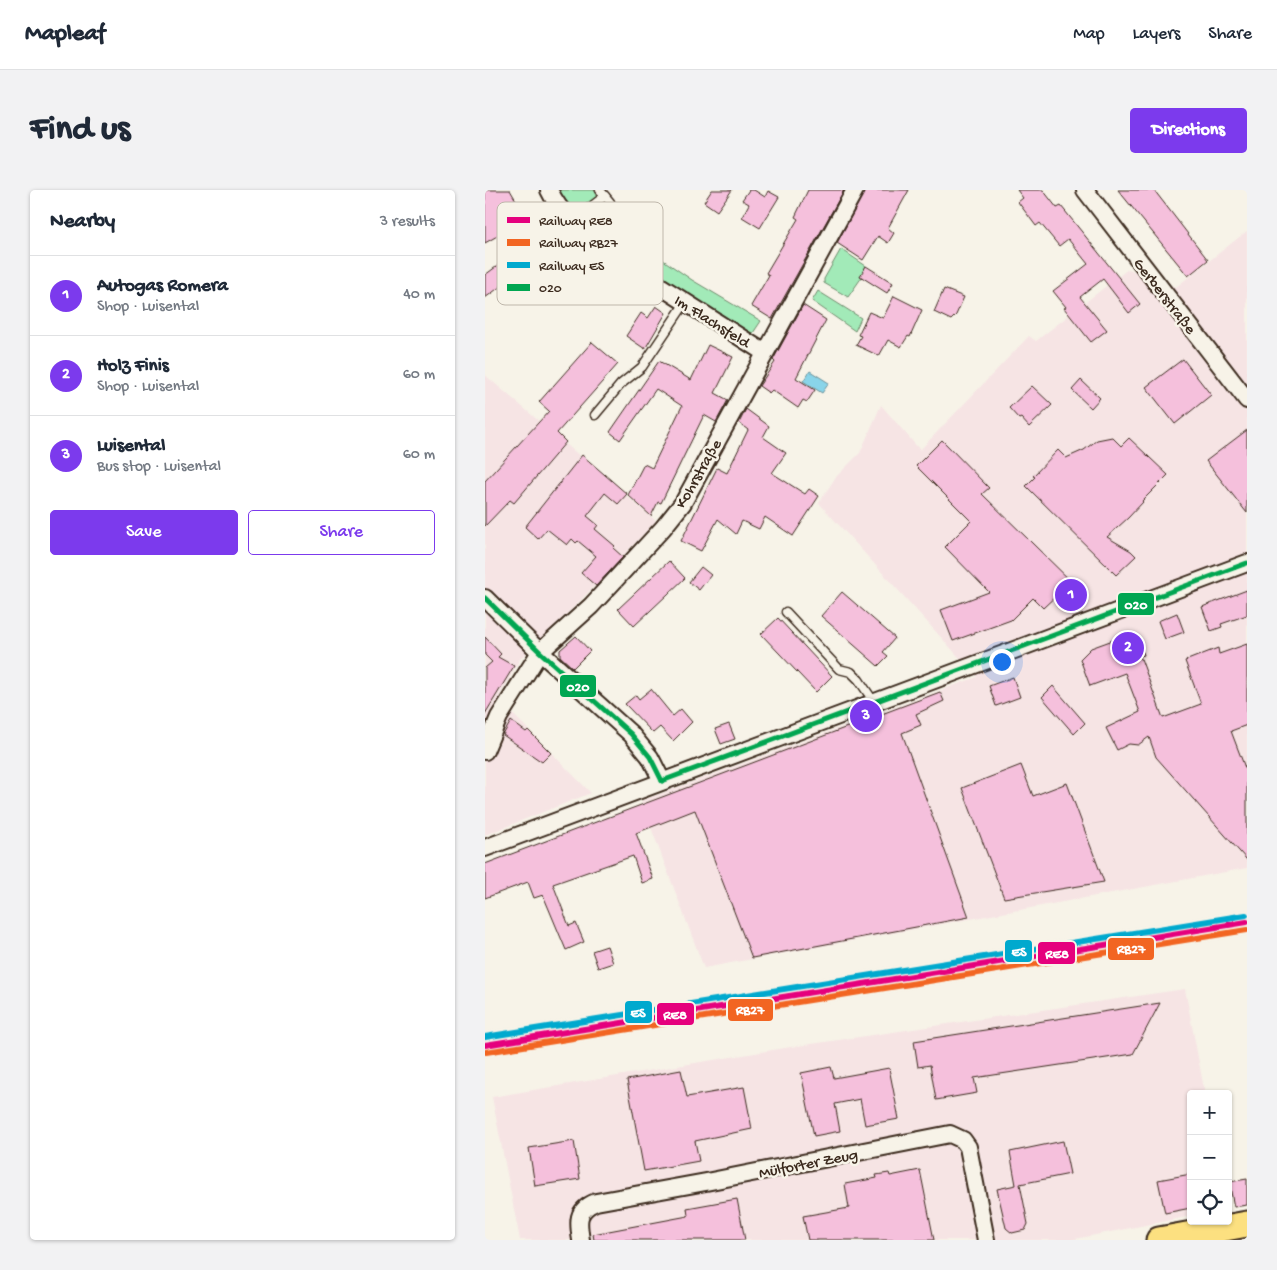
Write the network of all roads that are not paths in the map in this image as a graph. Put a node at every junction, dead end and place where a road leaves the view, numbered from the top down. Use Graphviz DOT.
graph roads {
  1 [pos="549,190"];
  2 [pos="855,190"];
  3 [pos="1085,190"];
  4 [pos="556,202"];
  5 [pos="663,288"];
  6 [pos="685,303"];
  7 [pos="765,353"];
  8 [pos="1247,400"];
  9 [pos="595,415"];
  10 [pos="1247,563"];
  11 [pos="485,598"];
  12 [pos="786,612"];
  13 [pos="540,652"];
  14 [pos="874,702"];
  15 [pos="485,751"];
  16 [pos="662,781"];
  17 [pos="485,848"];
  18 [pos="1247,1224"];
  19 [pos="581,1240"];
  20 [pos="986,1240"];
  21 [pos="1159,1240"];
  1 -- 4 [label="street, Im Flachsfeld"];
  2 -- 7 [label="street, Kohrstraße"];
  3 -- 8 [label="street, Gerberstraße"];
  5 -- 6 [label="street, Im Flachsfeld"];
  6 -- 7 [label="street, Im Flachsfeld"];
  6 -- 9 [label="lane"];
  7 -- 13 [label="street, Kohrstraße"];
  10 -- 14 [label="street"];
  11 -- 13 [label="street"];
  12 -- 14 [label="lane"];
  13 -- 15 [label="street, Kohrstraße"];
  13 -- 16 [label="street"];
  14 -- 16 [label="street"];
  16 -- 17 [label="street"];
  18 -- 21 [label="main road"];
  19 -- 20 [label="street, Mülforter Zeug"];
}
